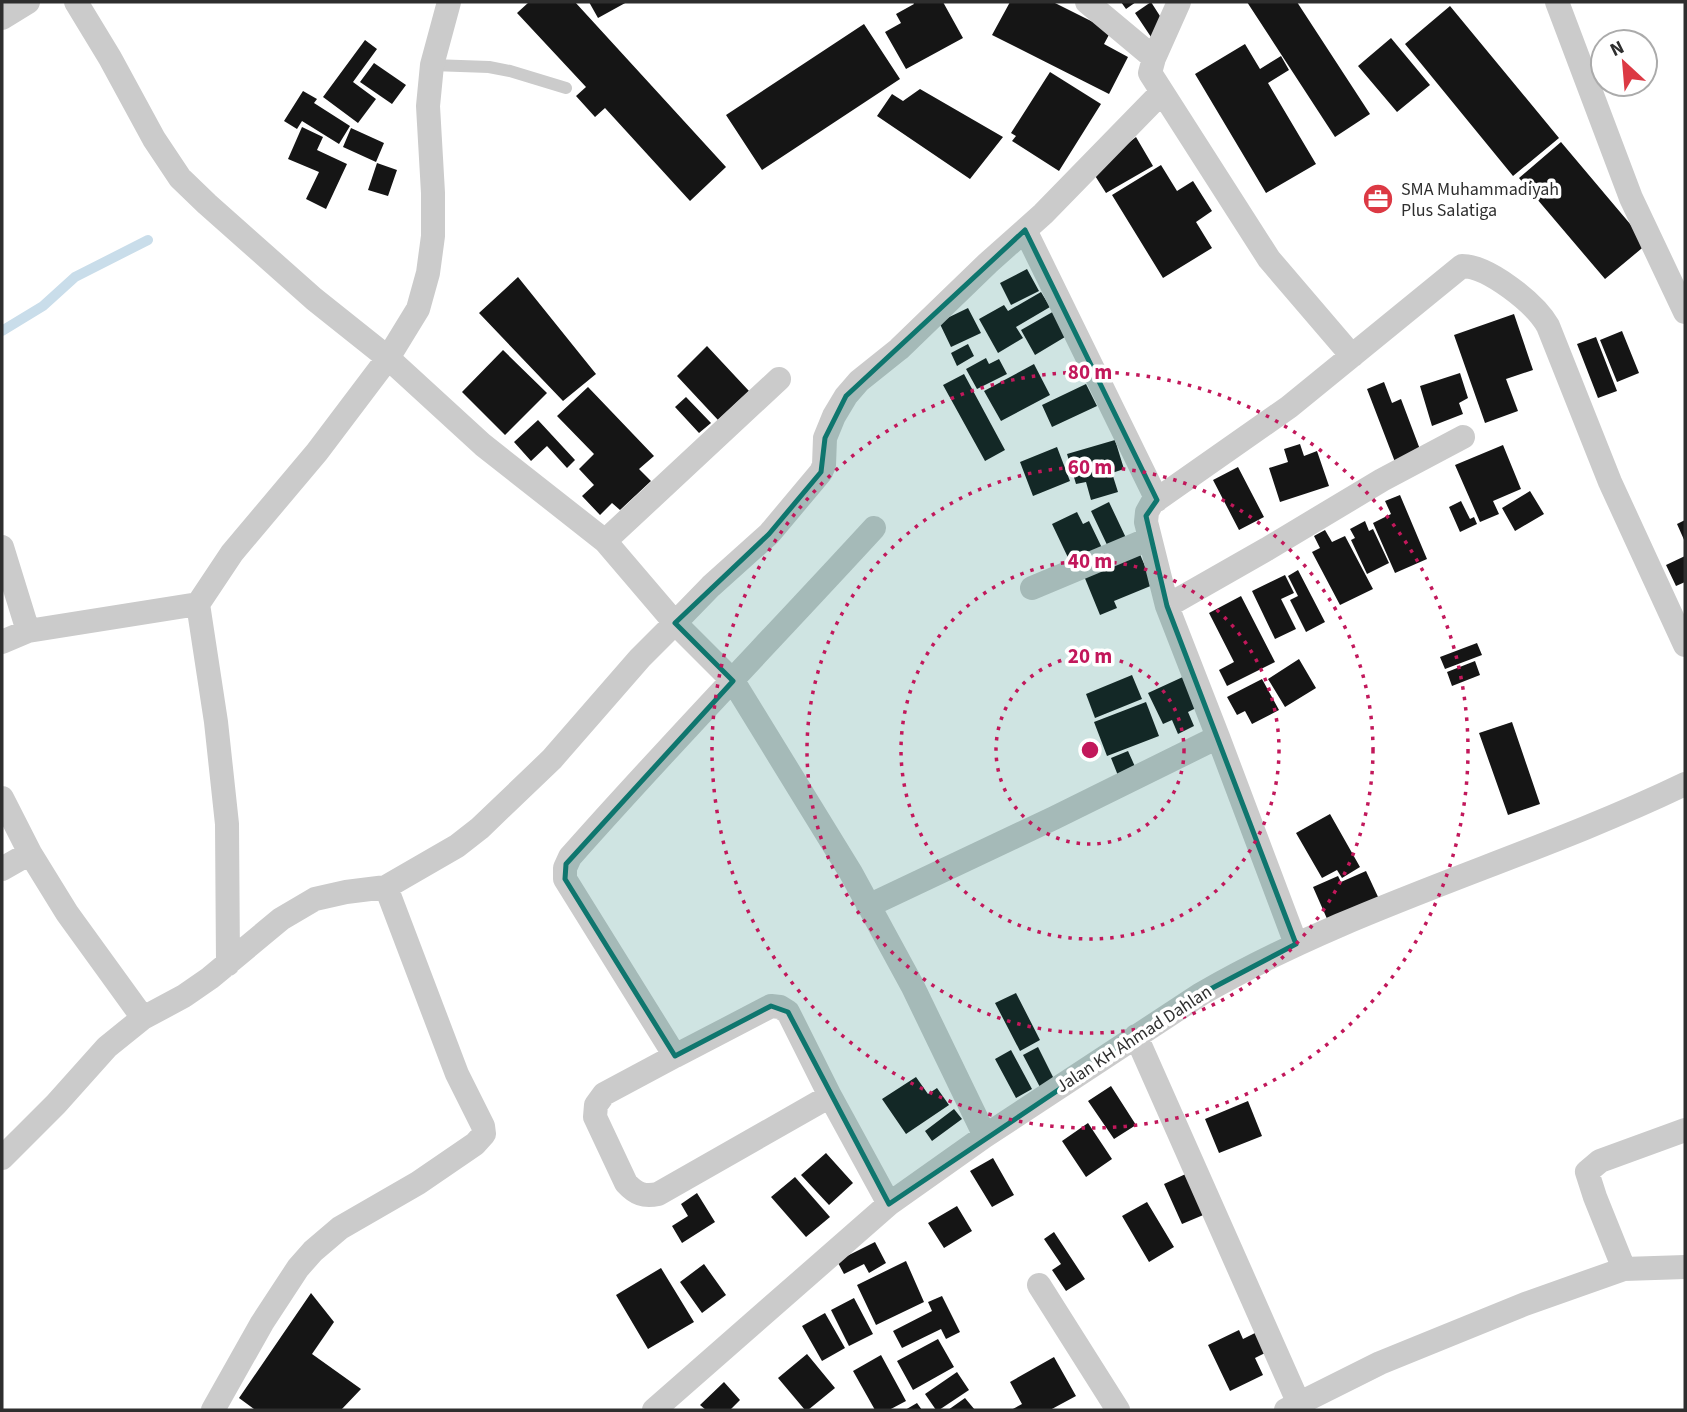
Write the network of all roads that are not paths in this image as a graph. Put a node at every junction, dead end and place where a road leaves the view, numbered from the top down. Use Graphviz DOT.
graph roads {
  1 [pos="28,2"];
  2 [pos="76,2"];
  3 [pos="449,2"];
  4 [pos="1087,2"];
  5 [pos="1179,2"];
  6 [pos="1557,2"];
  7 [pos="2,18"];
  8 [pos="1154,58"];
  9 [pos="432,65"];
  10 [pos="566,88"];
  11 [pos="1162,92"];
  12 [pos="1025,230"];
  13 [pos="1685,312"];
  14 [pos="1352,356"];
  15 [pos="387,358"];
  16 [pos="779,379"];
  17 [pos="1463,438"];
  18 [pos="1157,500"];
  19 [pos="874,528"];
  20 [pos="1149,539"];
  21 [pos="605,541"];
  22 [pos="2,547"];
  23 [pos="1032,588"];
  24 [pos="198,604"];
  25 [pos="1167,606"];
  26 [pos="675,622"];
  27 [pos="28,631"];
  28 [pos="2,642"];
  29 [pos="1685,645"];
  30 [pos="733,681"];
  31 [pos="1218,737"];
  32 [pos="1685,784"];
  33 [pos="2,798"];
  34 [pos="30,853"];
  35 [pos="2,869"];
  36 [pos="386,887"];
  37 [pos="868,906"];
  38 [pos="1296,944"];
  39 [pos="228,964"];
  40 [pos="142,1018"];
  41 [pos="1136,1035"];
  42 [pos="675,1056"];
  43 [pos="830,1096"];
  44 [pos="1685,1130"];
  45 [pos="985,1136"];
  46 [pos="2,1158"];
  47 [pos="889,1204"];
  48 [pos="1685,1267"];
  49 [pos="1624,1269"];
  50 [pos="1039,1285"];
  51 [pos="1292,1407"];
  52 [pos="213,1410"];
  53 [pos="654,1410"];
  54 [pos="1118,1410"];
  1 -- 7 [label="street"];
  2 -- 15 [label="street"];
  3 -- 9 [label="street"];
  4 -- 8 [label="street"];
  5 -- 8 [label="street"];
  6 -- 13 [label="street"];
  8 -- 11 [label="street"];
  9 -- 10 [label="lane"];
  9 -- 15 [label="street"];
  11 -- 12 [label="street"];
  11 -- 14 [label="street"];
  12 -- 18 [label="street"];
  12 -- 26 [label="street"];
  14 -- 18 [label="street"];
  14 -- 29 [label="street"];
  15 -- 21 [label="street"];
  15 -- 24 [label="street"];
  16 -- 21 [label="street"];
  17 -- 25 [label="street"];
  18 -- 20 [label="street"];
  19 -- 30 [label="street"];
  20 -- 23 [label="street"];
  20 -- 25 [label="street"];
  21 -- 26 [label="street"];
  22 -- 27 [label="street"];
  24 -- 27 [label="street"];
  24 -- 39 [label="street"];
  25 -- 31 [label="street"];
  26 -- 30 [label="street"];
  26 -- 36 [label="street"];
  27 -- 28 [label="street"];
  30 -- 37 [label="street"];
  30 -- 42 [label="street"];
  31 -- 37 [label="street"];
  31 -- 38 [label="street"];
  32 -- 38 [label="street, Jalan KH Ahmad Dahlan"];
  33 -- 34 [label="street"];
  34 -- 35 [label="street"];
  34 -- 40 [label="street"];
  36 -- 39 [label="street"];
  36 -- 52 [label="street"];
  37 -- 45 [label="street"];
  38 -- 41 [label="street, Jalan KH Ahmad Dahlan"];
  39 -- 40 [label="street"];
  40 -- 46 [label="street"];
  41 -- 45 [label="street, Jalan KH Ahmad Dahlan"];
  41 -- 51 [label="street"];
  42 -- 43 [label="street"];
  42 -- 43 [label="street"];
  43 -- 47 [label="street"];
  44 -- 49 [label="street"];
  45 -- 47 [label="street, Jalan KH Ahmad Dahlan"];
  47 -- 53 [label="street, Jalan KH Ahmad Dahlan"];
  48 -- 49 [label="street"];
  49 -- 51 [label="street"];
  50 -- 54 [label="street"];
}
